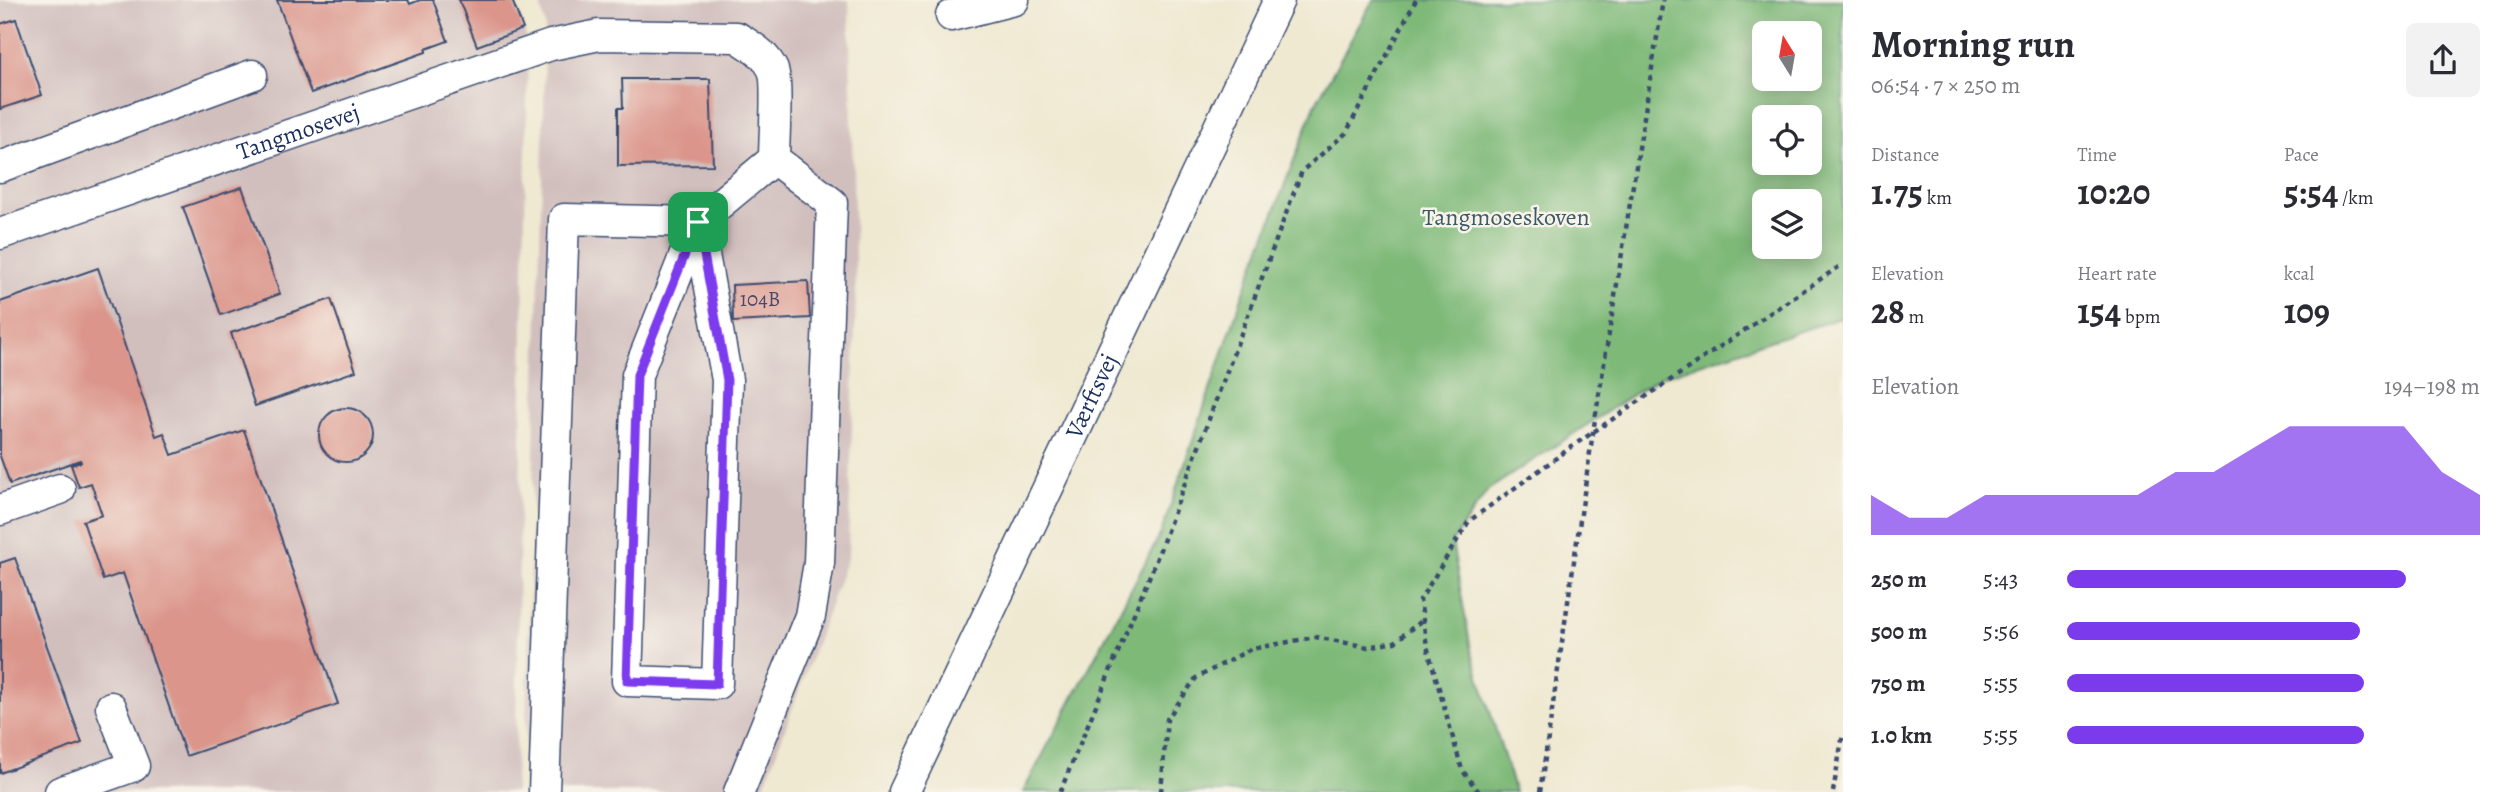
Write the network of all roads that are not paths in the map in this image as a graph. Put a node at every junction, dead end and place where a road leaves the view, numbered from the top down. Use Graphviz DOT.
graph roads {
  1 [pos="1014,0"];
  2 [pos="1279,0"];
  3 [pos="951,16"];
  4 [pos="252,75"];
  5 [pos="774,159"];
  6 [pos="0,167"];
  7 [pos="698,222"];
  8 [pos="0,234"];
  9 [pos="60,489"];
  10 [pos="0,510"];
  11 [pos="111,707"];
  12 [pos="60,792"];
  13 [pos="544,792"];
  14 [pos="739,792"];
  15 [pos="904,792"];
  1 -- 3 [label="street"];
  2 -- 15 [label="street, Værftsvej"];
  4 -- 6 [label="street"];
  5 -- 7 [label="street"];
  5 -- 8 [label="street, Tangmosevej"];
  5 -- 14 [label="street"];
  7 -- 7 [label="street"];
  7 -- 13 [label="street"];
  9 -- 10 [label="street"];
  11 -- 12 [label="street"];
}
